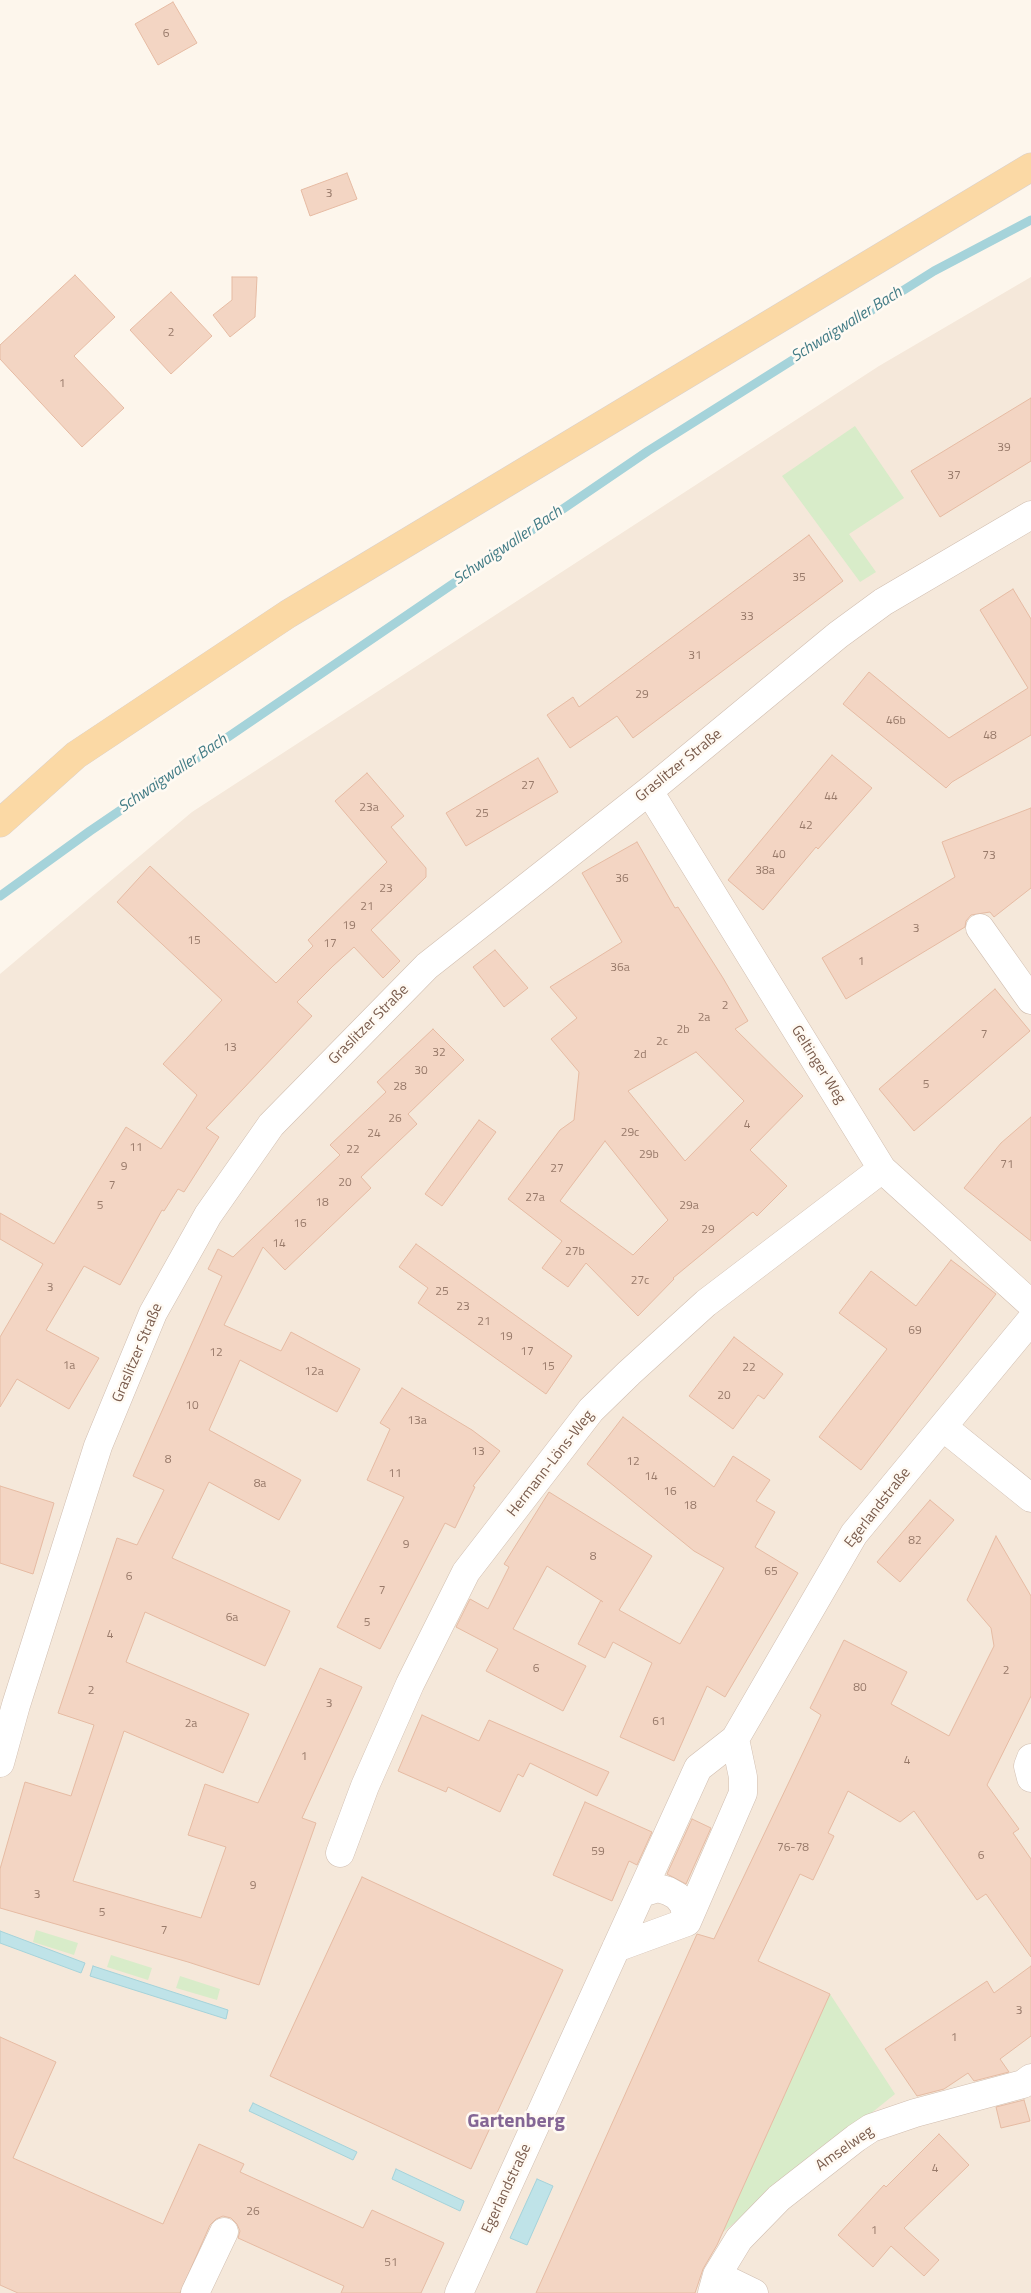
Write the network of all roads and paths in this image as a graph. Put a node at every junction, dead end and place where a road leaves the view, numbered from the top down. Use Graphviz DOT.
graph roads {
  1 [pos="1031,167"];
  2 [pos="1031,515"];
  3 [pos="649,791"];
  4 [pos="0,823"];
  5 [pos="980,928"];
  6 [pos="1031,1000"];
  7 [pos="882,1169"];
  8 [pos="1031,1304"];
  9 [pos="1031,1320"];
  10 [pos="943,1428"];
  11 [pos="1031,1498"];
  12 [pos="735,1739"];
  13 [pos="1031,1758"];
  14 [pos="0,1763"];
  15 [pos="1031,1778"];
  16 [pos="340,1853"];
  17 [pos="641,1893"];
  18 [pos="687,1922"];
  19 [pos="616,1948"];
  20 [pos="1031,2078"];
  21 [pos="224,2232"];
  22 [pos="714,2284"];
  23 [pos="195,2293"];
  24 [pos="459,2293"];
  25 [pos="754,2293"];
  1 -- 4 [label="main road"];
  2 -- 3 [label="street, Graslitzer Straße"];
  3 -- 7 [label="street, Geltinger Weg"];
  3 -- 14 [label="street, Graslitzer Straße"];
  5 -- 6 [label="street"];
  7 -- 8 [label="street, Geltinger Weg"];
  7 -- 16 [label="street, Hermann-Löns-Weg"];
  9 -- 10 [label="street, Egerlandstraße"];
  10 -- 11 [label="street"];
  10 -- 12 [label="street, Egerlandstraße"];
  12 -- 17 [label="street, Egerlandstraße"];
  12 -- 18 [label="street"];
  13 -- 15 [label="street"];
  17 -- 18 [label="street"];
  17 -- 19 [label="street, Egerlandstraße"];
  18 -- 19 [label="street"];
  19 -- 24 [label="street, Egerlandstraße"];
  20 -- 22 [label="street, Amselweg"];
  21 -- 23 [label="street"];
  22 -- 25 [label="street"];
}
